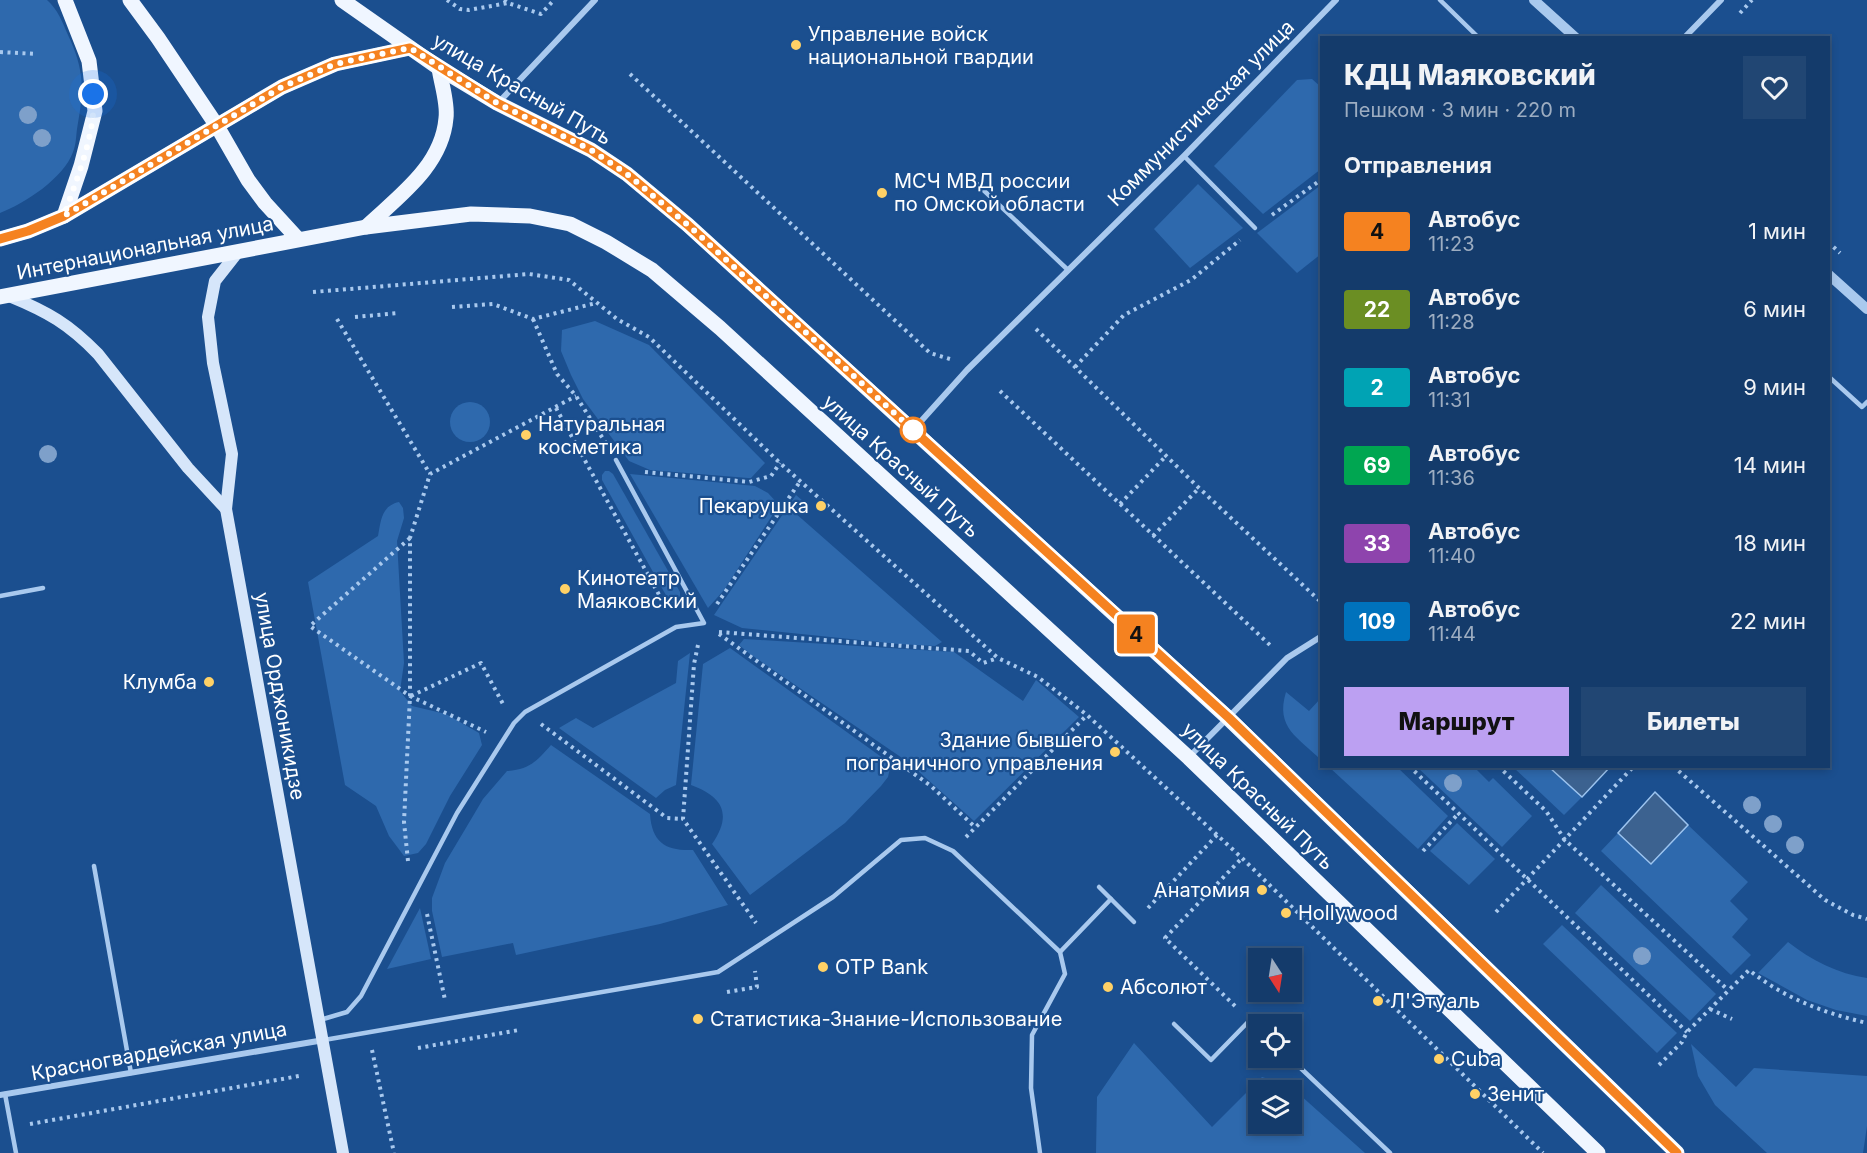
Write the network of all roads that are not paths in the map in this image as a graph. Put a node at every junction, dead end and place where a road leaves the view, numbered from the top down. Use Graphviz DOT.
graph roads {
  1 [pos="65,0"];
  2 [pos="130,0"];
  3 [pos="342,0"];
  4 [pos="595,0"];
  5 [pos="1336,0"];
  6 [pos="1440,0"];
  7 [pos="1534,0"];
  8 [pos="1721,0"];
  9 [pos="1477,36"];
  10 [pos="1574,36"];
  11 [pos="1686,36"];
  12 [pos="410,48"];
  13 [pos="439,68"];
  14 [pos="497,103"];
  15 [pos="217,126"];
  16 [pos="1184,156"];
  17 [pos="977,184"];
  18 [pos="64,216"];
  19 [pos="366,227"];
  20 [pos="1255,228"];
  21 [pos="0,239"];
  22 [pos="298,239"];
  23 [pos="237,252"];
  24 [pos="1068,270"];
  25 [pos="1830,276"];
  26 [pos="4,296"];
  27 [pos="1867,309"];
  28 [pos="1830,378"];
  29 [pos="1867,402"];
  30 [pos="913,430"];
  31 [pos="616,460"];
  32 [pos="226,509"];
  33 [pos="43,588"];
  34 [pos="0,596"];
  35 [pos="1320,637"];
  36 [pos="1229,718"];
  37 [pos="1189,758"];
  38 [pos="94,866"];
  39 [pos="1099,887"];
  40 [pos="1111,899"];
  41 [pos="1134,922"];
  42 [pos="1060,952"];
  43 [pos="320,1020"];
  44 [pos="1248,1022"];
  45 [pos="1174,1024"];
  46 [pos="324,1040"];
  47 [pos="1301,1068"];
  48 [pos="131,1073"];
  49 [pos="3,1095"];
  50 [pos="16,1153"];
  51 [pos="343,1153"];
  52 [pos="1040,1153"];
  53 [pos="1390,1153"];
  54 [pos="1598,1153"];
  55 [pos="1677,1153"];
  1 -- 18 [label="main road"];
  2 -- 15 [label="main road"];
  3 -- 12 [label="main road, улица Красный Путь"];
  4 -- 14 [label="street"];
  5 -- 16 [label="street, Коммунистическая улица"];
  6 -- 9 [label="lane"];
  7 -- 10 [label="street"];
  8 -- 11 [label="street"];
  12 -- 13 [label="main road, улица Красный Путь"];
  12 -- 15 [label="main road"];
  13 -- 14 [label="main road, улица Красный Путь"];
  13 -- 19 [label="main road"];
  14 -- 30 [label="main road, улица Красный Путь"];
  15 -- 18 [label="main road, Интернациональная улица"];
  15 -- 22 [label="main road"];
  16 -- 20 [label="lane"];
  16 -- 24 [label="street, Коммунистическая улица"];
  17 -- 24 [label="lane"];
  18 -- 21 [label="main road, Интернациональная улица"];
  19 -- 22 [label="main road, улица Красный Путь"];
  19 -- 37 [label="main road, улица Красный Путь"];
  22 -- 23 [label="main road, Интернациональная улица"];
  23 -- 26 [label="main road, Интернациональная улица"];
  23 -- 32 [label="main road, улица Орджоникидзе"];
  24 -- 30 [label="street, Коммунистическая улица"];
  25 -- 27 [label="street"];
  26 -- 32 [label="main road"];
  28 -- 29 [label="lane"];
  30 -- 36 [label="main road, улица Красный Путь"];
  31 -- 43 [label="lane"];
  32 -- 43 [label="main road, улица Орджоникидзе"];
  33 -- 34 [label="lane"];
  35 -- 36 [label="street"];
  36 -- 37 [label="street"];
  36 -- 55 [label="main road, улица Красный Путь"];
  37 -- 54 [label="main road, улица Красный Путь"];
  38 -- 48 [label="lane"];
  39 -- 40 [label="lane"];
  40 -- 41 [label="lane"];
  40 -- 42 [label="lane"];
  42 -- 46 [label="lane"];
  42 -- 52 [label="lane"];
  43 -- 46 [label="main road, улица Орджоникидзе"];
  44 -- 45 [label="lane"];
  46 -- 48 [label="street, Красногвардейская улица"];
  46 -- 51 [label="main road, улица Орджоникидзе"];
  47 -- 53 [label="lane"];
  48 -- 49 [label="street, Красногвардейская улица"];
  49 -- 50 [label="lane"];
}
